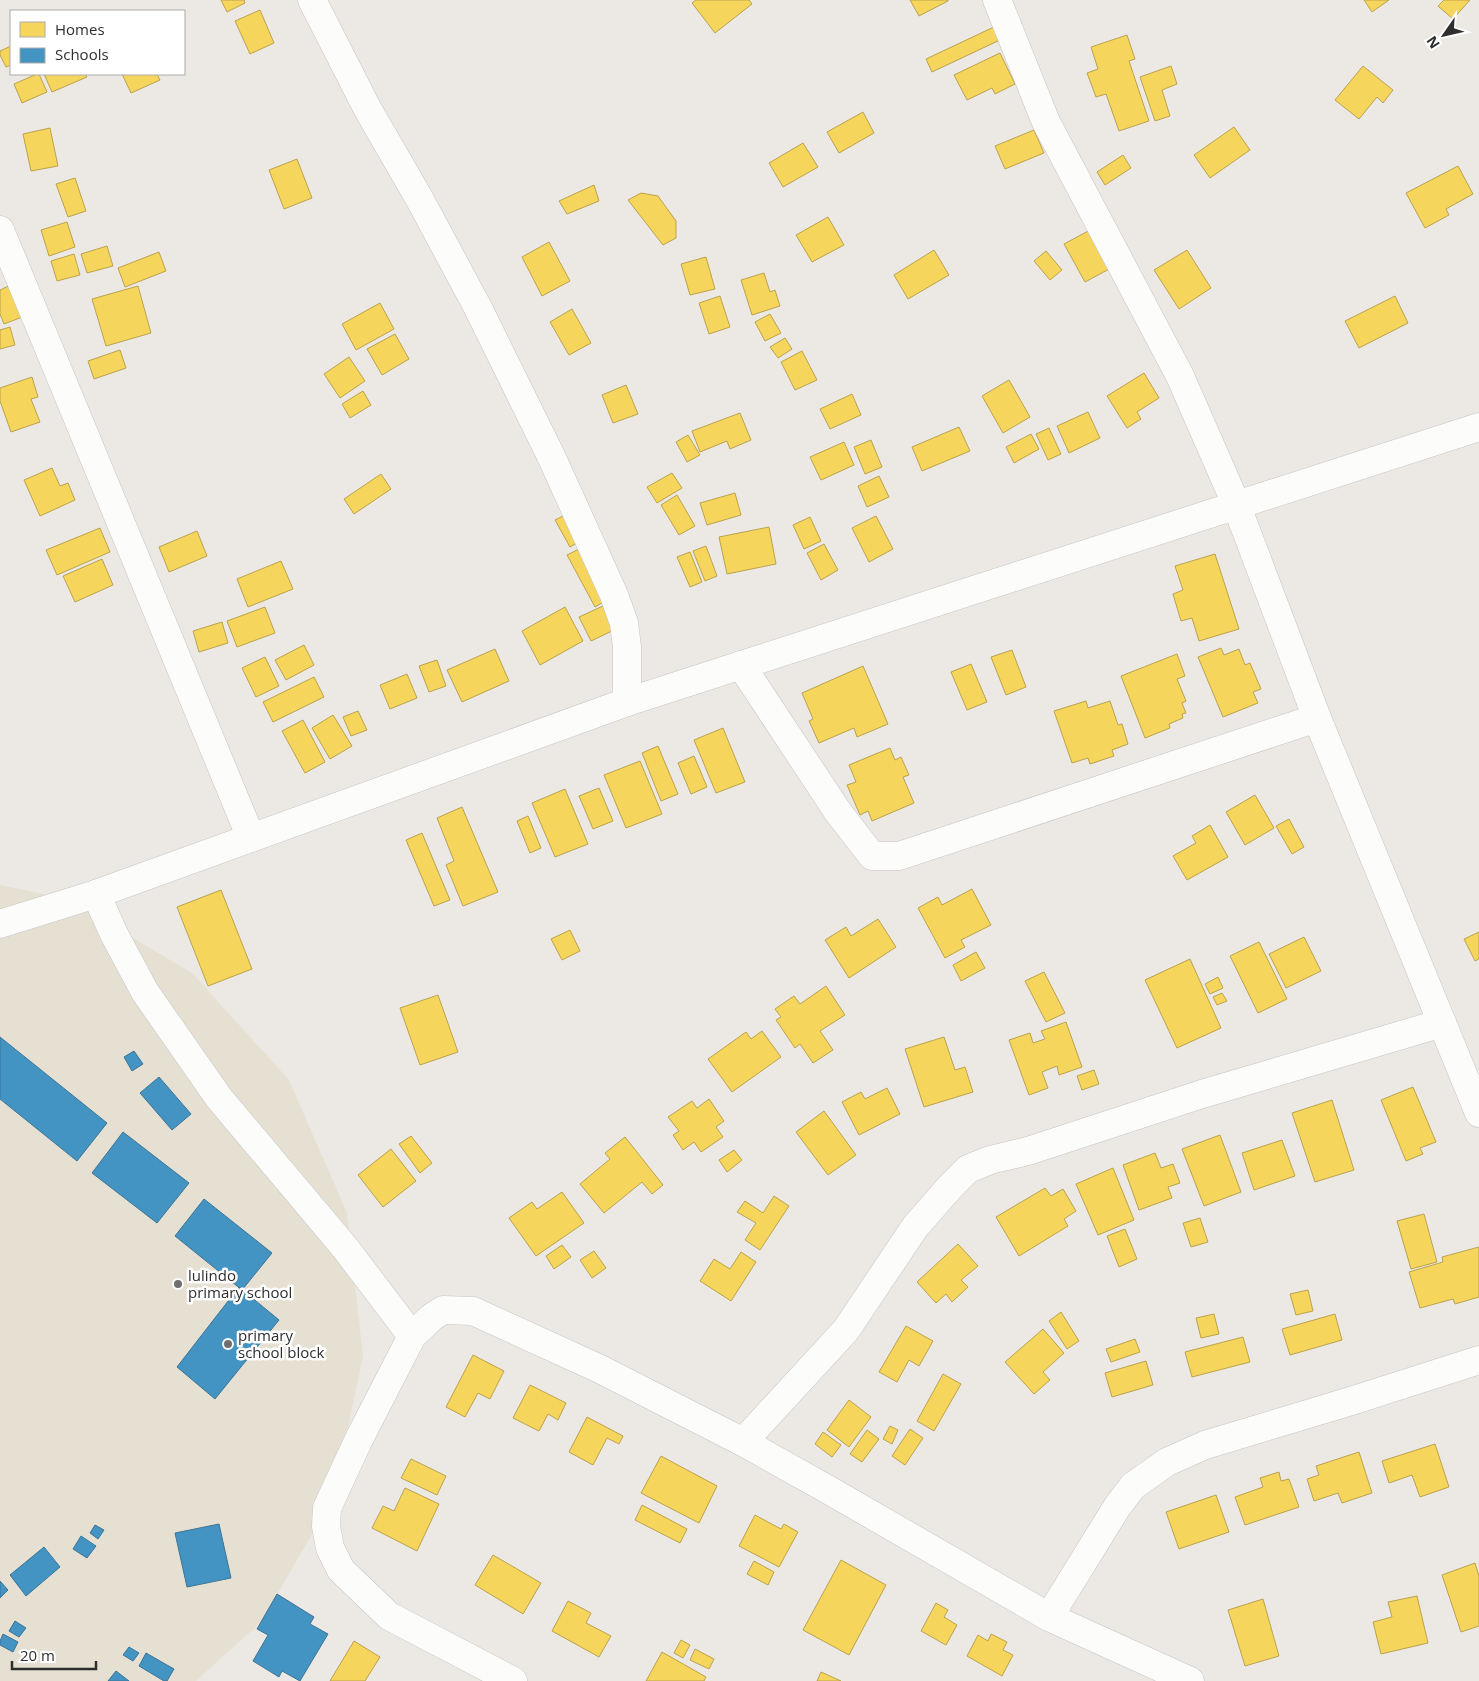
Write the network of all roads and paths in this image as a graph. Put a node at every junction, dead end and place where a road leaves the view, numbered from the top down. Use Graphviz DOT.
graph roads {
  1 [pos="312,0"];
  2 [pos="996,0"];
  3 [pos="0,230"];
  4 [pos="1479,427"];
  5 [pos="1236,504"];
  6 [pos="741,665"];
  7 [pos="627,702"];
  8 [pos="1317,718"];
  9 [pos="251,838"];
  10 [pos="96,894"];
  11 [pos="0,924"];
  12 [pos="1442,1023"];
  13 [pos="1479,1113"];
  14 [pos="412,1336"];
  15 [pos="1479,1360"];
  16 [pos="743,1442"];
  17 [pos="1049,1617"];
  18 [pos="513,1681"];
  19 [pos="1190,1681"];
  1 -- 7 [label="street"];
  2 -- 5 [label="street"];
  3 -- 9 [label="street"];
  4 -- 5 [label="street"];
  5 -- 6 [label="street"];
  5 -- 8 [label="street"];
  6 -- 7 [label="street"];
  6 -- 8 [label="street"];
  7 -- 9 [label="street"];
  8 -- 12 [label="street"];
  9 -- 10 [label="street"];
  10 -- 11 [label="street"];
  10 -- 14 [label="street"];
  12 -- 13 [label="street"];
  12 -- 16 [label="street"];
  14 -- 16 [label="street"];
  14 -- 18 [label="street"];
  15 -- 17 [label="street"];
  16 -- 17 [label="street"];
  17 -- 19 [label="street"];
}
